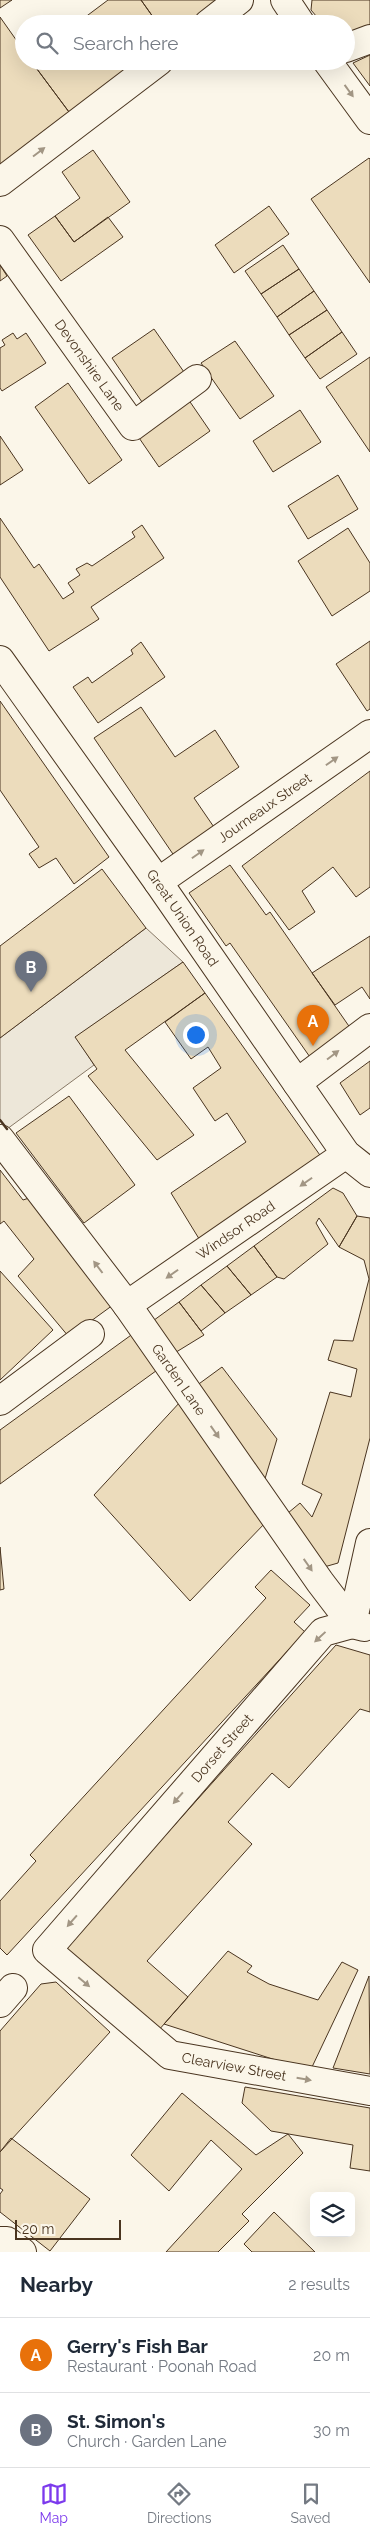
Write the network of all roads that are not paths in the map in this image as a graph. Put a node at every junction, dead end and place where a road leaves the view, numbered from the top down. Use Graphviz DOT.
graph roads {
  1 [pos="239,0"];
  2 [pos="285,0"];
  3 [pos="220,15"];
  4 [pos="295,15"];
  5 [pos="370,40"];
  6 [pos="355,45"];
  7 [pos="147,70"];
  8 [pos="334,70"];
  9 [pos="370,120"];
  10 [pos="0,182"];
  11 [pos="0,240"];
  12 [pos="198,380"];
  13 [pos="0,660"];
  14 [pos="370,734"];
  15 [pos="158,882"];
  16 [pos="370,1028"];
  17 [pos="297,1083"];
  18 [pos="0,1139"];
  19 [pos="346,1154"];
  20 [pos="370,1173"];
  21 [pos="127,1305"];
  22 [pos="90,1334"];
  23 [pos="0,1401"];
  24 [pos="370,1543"];
  25 [pos="361,1627"];
  26 [pos="46,1950"];
  27 [pos="370,2091"];
  28 [pos="0,2241"];
  29 [pos="22,2252"];
  1 -- 3 [label="street"];
  2 -- 4 [label="street"];
  5 -- 6 [label="street"];
  10 -- 7 [label="street, one-way"];
  8 -- 9 [label="street, one-way"];
  11 -- 12 [label="street, Devonshire Lane"];
  13 -- 15 [label="street, Great Union Road"];
  15 -- 14 [label="street, Journeaux Street, one-way"];
  15 -- 17 [label="street, Great Union Road"];
  17 -- 16 [label="street, one-way"];
  17 -- 19 [label="street, Great Union Road"];
  21 -- 18 [label="street, Garden Lane, one-way"];
  19 -- 20 [label="street, Great Union Road"];
  19 -- 21 [label="street, Windsor Road, one-way"];
  21 -- 25 [label="street, Garden Lane, one-way"];
  22 -- 23 [label="street"];
  24 -- 25 [label="street"];
  25 -- 26 [label="street, Dorset Street, one-way"];
  26 -- 27 [label="street, Clearview Street, one-way"];
  28 -- 29 [label="street"];
}
